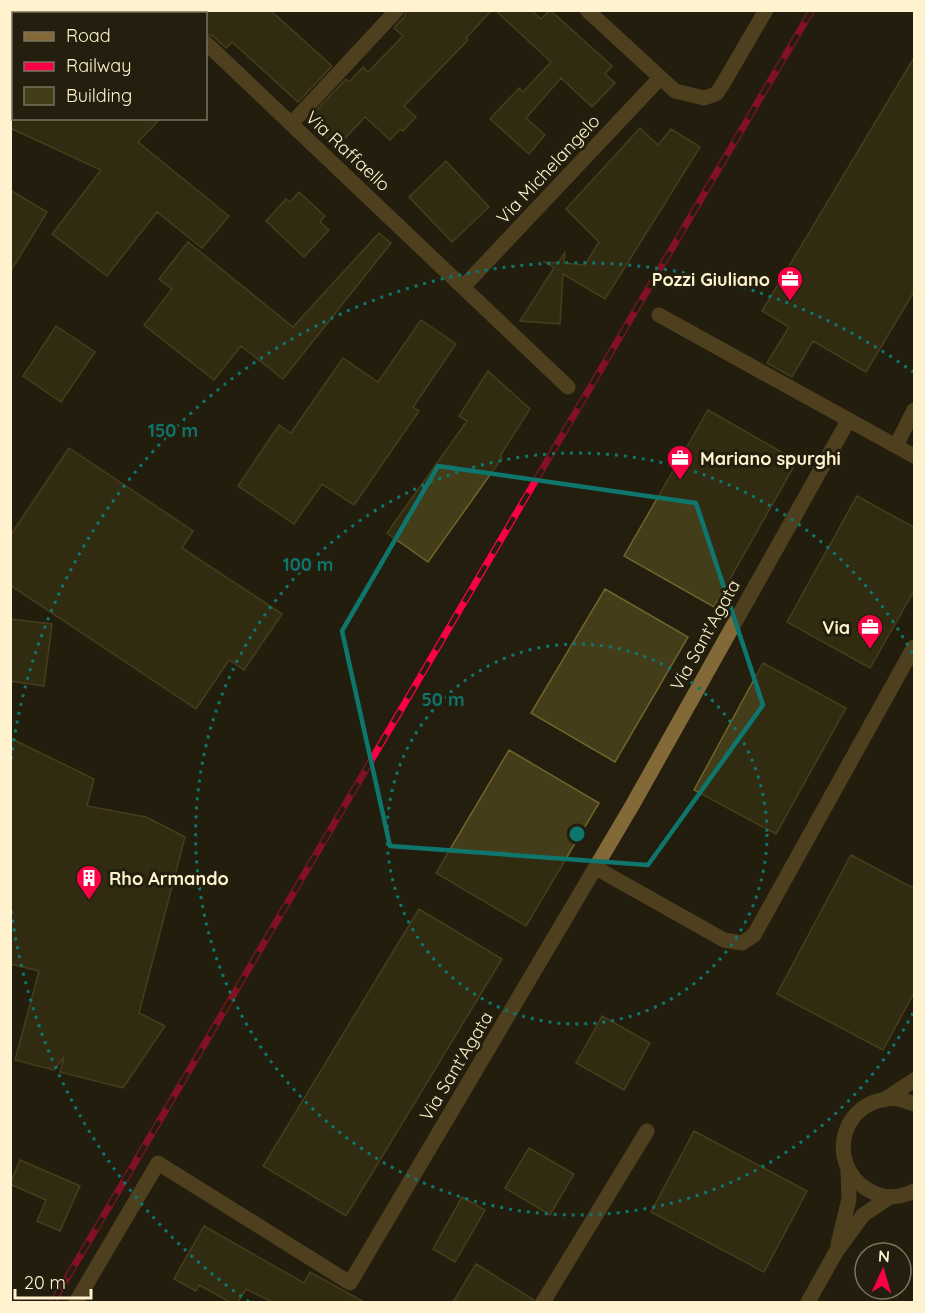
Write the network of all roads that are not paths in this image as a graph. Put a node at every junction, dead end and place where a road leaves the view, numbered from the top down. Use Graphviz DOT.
graph roads {
  1 [pos="398,10"];
  2 [pos="587,10"];
  3 [pos="766,10"];
  4 [pos="207,44"];
  5 [pos="660,78"];
  6 [pos="291,124"];
  7 [pos="463,286"];
  8 [pos="659,315"];
  9 [pos="567,387"];
  10 [pos="915,410"];
  11 [pos="848,421"];
  12 [pos="896,446"];
  13 [pos="915,456"];
  14 [pos="915,647"];
  15 [pos="596,868"];
  16 [pos="915,1080"];
  17 [pos="886,1099"];
  18 [pos="915,1104"];
  19 [pos="646,1131"];
  20 [pos="848,1170"];
  21 [pos="915,1191"];
  22 [pos="890,1197"];
  23 [pos="836,1252"];
  24 [pos="76,1302"];
  25 [pos="543,1302"];
  26 [pos="808,1302"];
  1 -- 6 [label="street"];
  2 -- 5 [label="street"];
  3 -- 5 [label="street"];
  4 -- 6 [label="street, Via Raffaello"];
  5 -- 7 [label="street, Via Michelangelo"];
  6 -- 7 [label="street, Via Raffaello"];
  7 -- 9 [label="street, Via Raffaello"];
  8 -- 11 [label="street"];
  10 -- 12 [label="street"];
  11 -- 12 [label="street"];
  11 -- 15 [label="street, Via Sant'Agata"];
  12 -- 13 [label="street"];
  14 -- 15 [label="street"];
  15 -- 24 [label="street, Via Sant'Agata"];
  16 -- 17 [label="street"];
  17 -- 18 [label="street"];
  17 -- 20 [label="street"];
  19 -- 25 [label="street"];
  20 -- 22 [label="street"];
  20 -- 23 [label="street"];
  21 -- 22 [label="street"];
  22 -- 23 [label="street"];
  23 -- 26 [label="street"];
}
